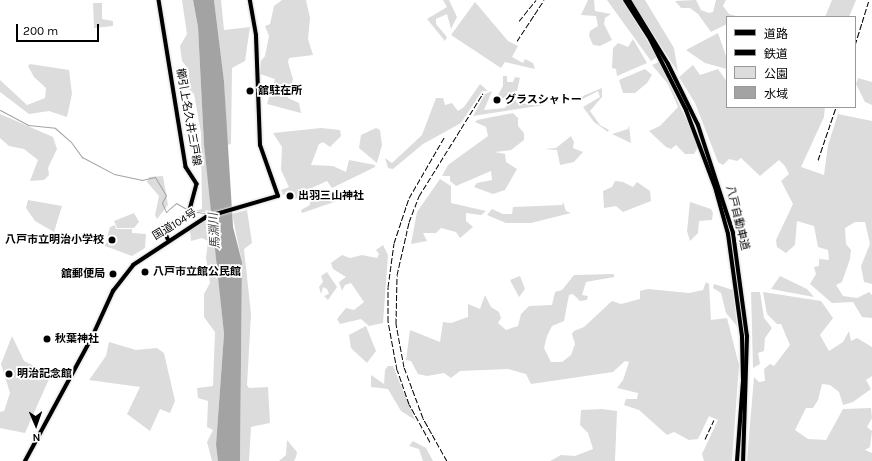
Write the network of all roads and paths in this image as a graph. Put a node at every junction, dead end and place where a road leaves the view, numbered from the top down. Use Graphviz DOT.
graph roads {
  1 [pos="159,0"];
  2 [pos="250,0"];
  3 [pos="625,0"];
  4 [pos="629,0"];
  5 [pos="168,239"];
  6 [pos="25,461"];
  7 [pos="737,461"];
  8 [pos="743,461"];
  1 -- 5 [label="main road, 櫛引上名久井三戸線"];
  2 -- 5 [label="highway, 国道104号"];
  3 -- 7 [label="highway, 八戸自動車道"];
  4 -- 8 [label="highway, 八戸自動車道"];
  5 -- 6 [label="highway, 国道104号"];
}
